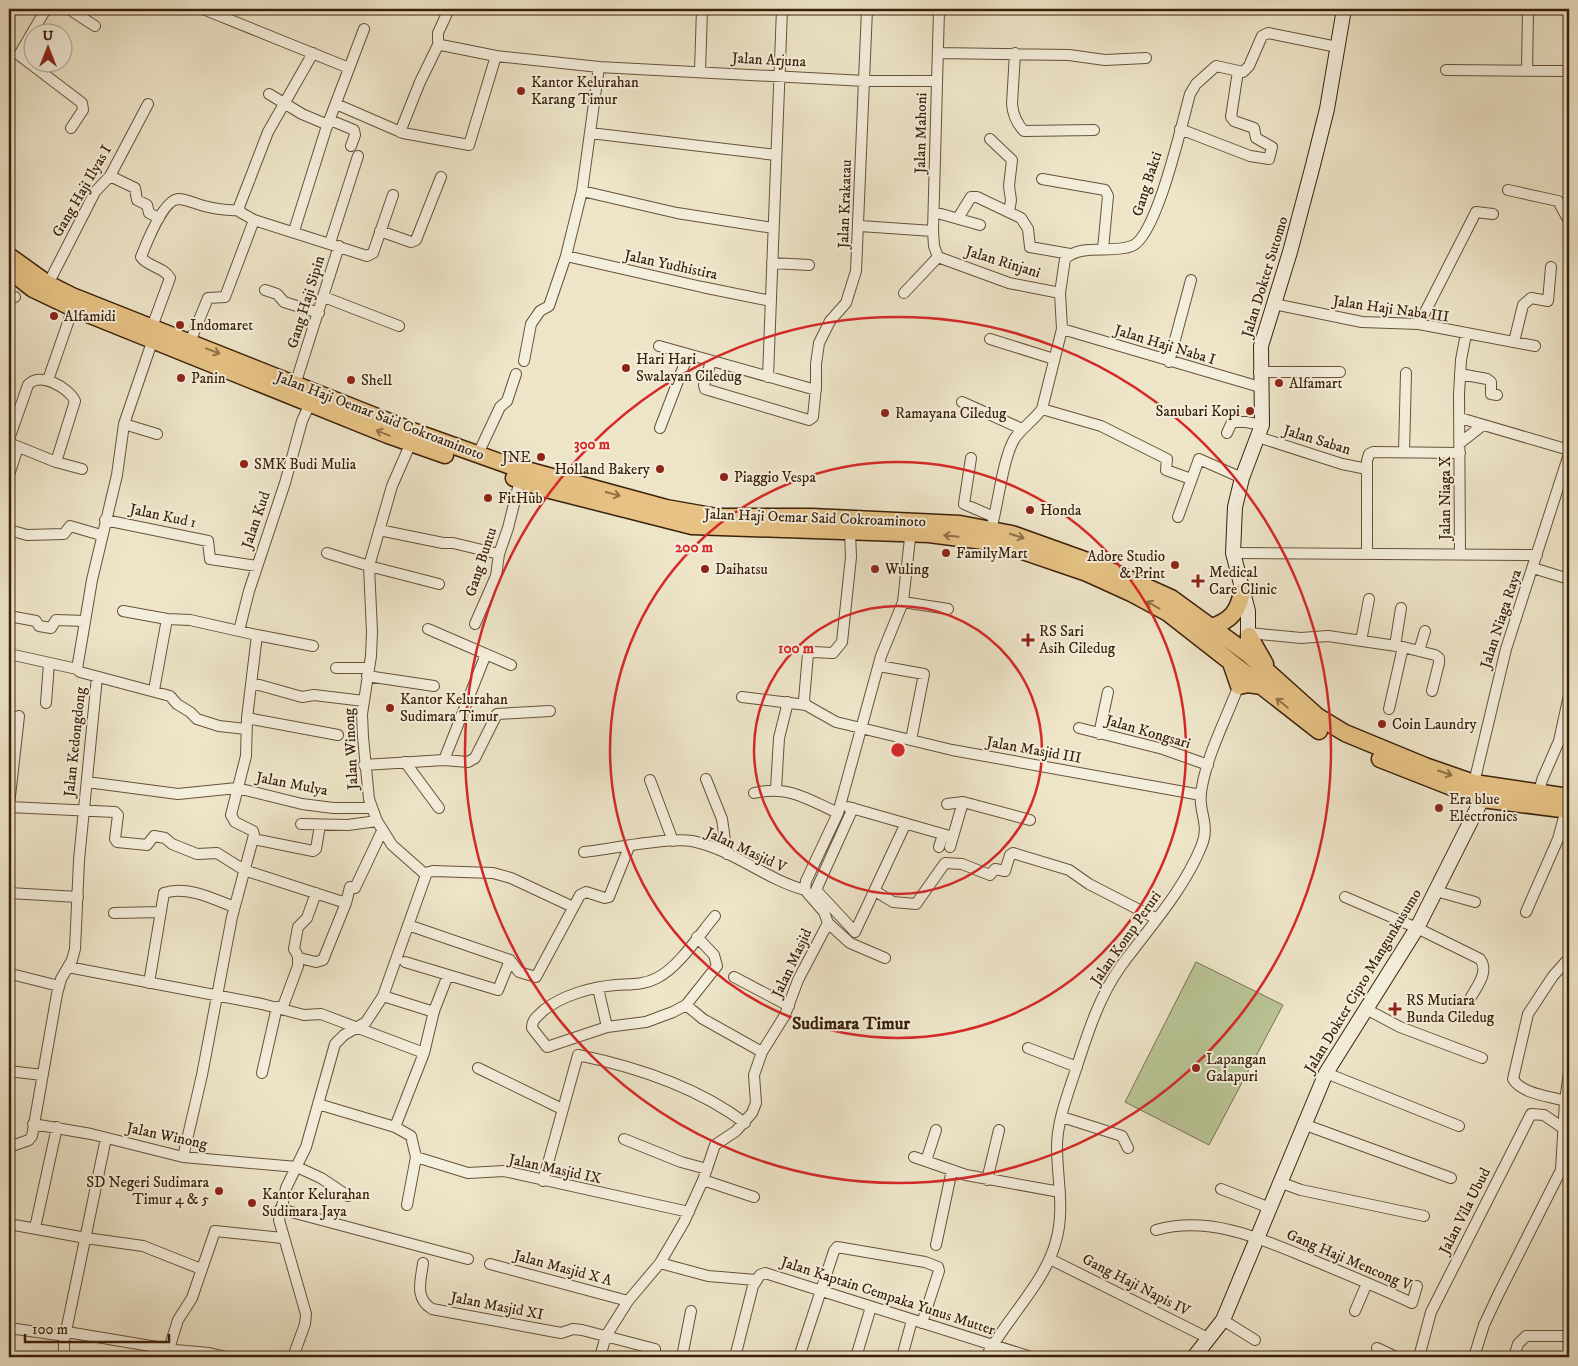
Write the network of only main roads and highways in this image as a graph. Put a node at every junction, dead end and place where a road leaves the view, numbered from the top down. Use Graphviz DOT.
graph roads {
  1 [pos="1344,9"];
  2 [pos="12,270"];
  3 [pos="46,290"];
  4 [pos="152,334"];
  5 [pos="240,369"];
  6 [pos="413,438"];
  7 [pos="911,527"];
  8 [pos="991,529"];
  9 [pos="1242,592"];
  10 [pos="1212,626"];
  11 [pos="1249,634"];
  12 [pos="1248,654"];
  13 [pos="1238,673"];
  14 [pos="1268,682"];
  15 [pos="1478,791"];
  16 [pos="1568,806"];
  17 [pos="1194,1357"];
  1 -- 9 [label="main road, Jalan Dokter Sutomo"];
  2 -- 3 [label="main road, Jalan Haji Oemar Said Cokroaminoto"];
  3 -- 4 [label="main road, Jalan Haji Oemar Said Cokroaminoto"];
  3 -- 4 [label="main road, Jalan Haji Oemar Said Cokroaminoto"];
  4 -- 5 [label="main road, Jalan Haji Oemar Said Cokroaminoto"];
  4 -- 5 [label="main road, Jalan Haji Oemar Said Cokroaminoto, one-way"];
  5 -- 6 [label="main road, Jalan Haji Oemar Said Cokroaminoto"];
  6 -- 7 [label="main road, Jalan Haji Oemar Said Cokroaminoto, one-way"];
  6 -- 7 [label="main road, Jalan Haji Oemar Said Cokroaminoto"];
  7 -- 8 [label="main road, Jalan Haji Oemar Said Cokroaminoto"];
  8 -- 10 [label="main road, Jalan Haji Oemar Said Cokroaminoto, one-way"];
  13 -- 8 [label="main road, Jalan Haji Oemar Said Cokroaminoto, one-way"];
  9 -- 10 [label="main road"];
  9 -- 11 [label="main road, Jalan Dokter Sutomo"];
  10 -- 12 [label="main road, Jalan Haji Oemar Said Cokroaminoto"];
  11 -- 12 [label="main road, Jalan Dokter Sutomo"];
  11 -- 14 [label="main road"];
  12 -- 13 [label="main road, Jalan Dokter Sutomo"];
  12 -- 14 [label="main road, Jalan Haji Oemar Said Cokroaminoto"];
  13 -- 14 [label="main road, Jalan Haji Oemar Said Cokroaminoto"];
  14 -- 15 [label="main road, Jalan Haji Oemar Said Cokroaminoto"];
  15 -- 16 [label="main road, Jalan Haji Oemar Said Cokroaminoto"];
  15 -- 16 [label="main road, Jalan Haji Oemar Said Cokroaminoto"];
  15 -- 17 [label="main road, Jalan Dokter Cipto Mangunkusumo"];
}
